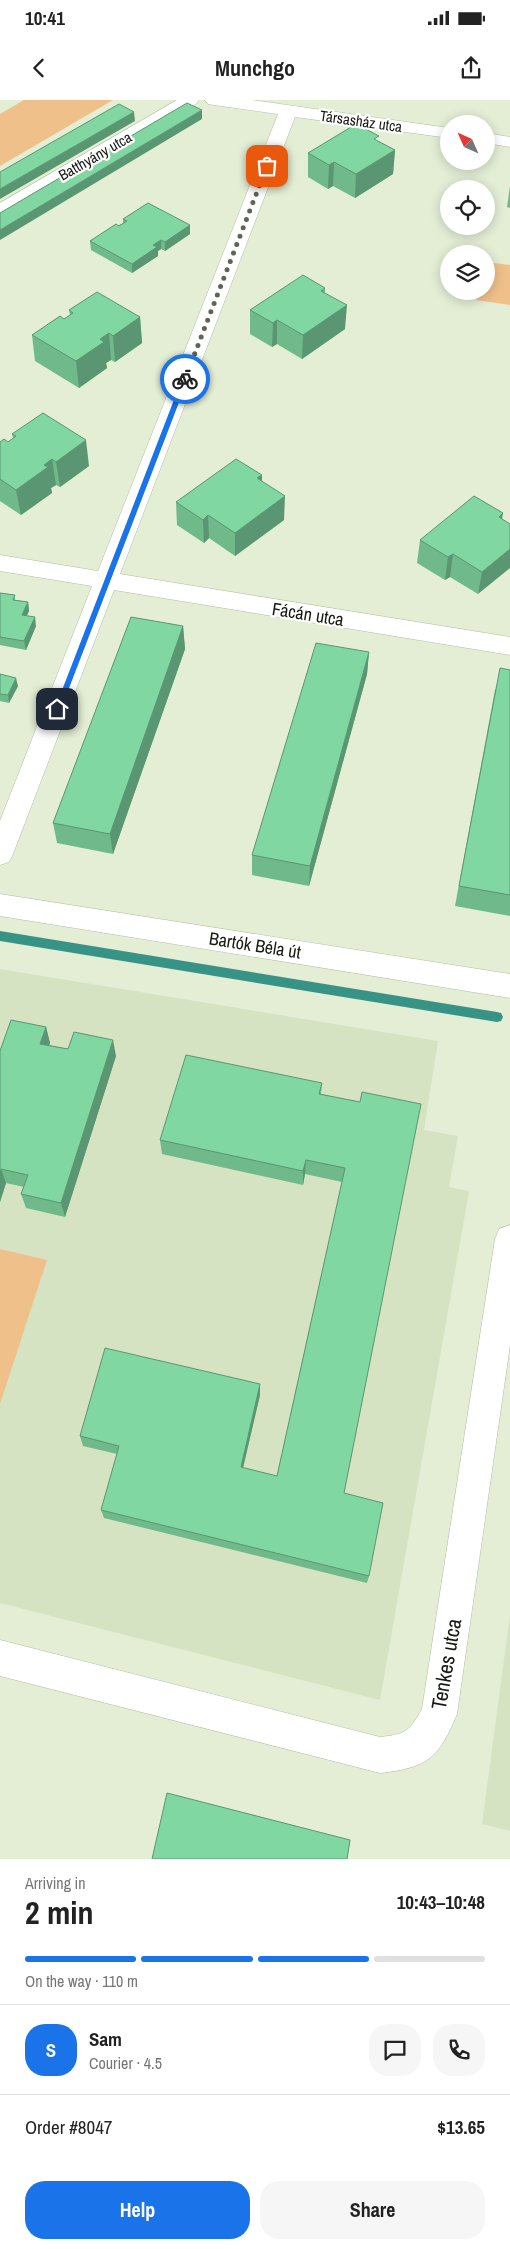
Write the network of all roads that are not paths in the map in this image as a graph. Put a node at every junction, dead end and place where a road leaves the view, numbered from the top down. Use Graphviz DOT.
graph roads {
  1 [pos="190,100"];
  2 [pos="214,100"];
  3 [pos="288,112"];
  4 [pos="440,132"];
  5 [pos="495,140"];
  6 [pos="510,142"];
  7 [pos="0,211"];
  8 [pos="0,563"];
  9 [pos="107,581"];
  10 [pos="510,646"];
  11 [pos="0,854"];
  12 [pos="0,905"];
  13 [pos="510,986"];
  14 [pos="510,1240"];
  15 [pos="0,1658"];
  1 -- 7 [label="street, Batthyány utca"];
  2 -- 3 [label="street, Társasház utca"];
  3 -- 4 [label="street, Társasház utca"];
  3 -- 9 [label="street"];
  5 -- 6 [label="street"];
  8 -- 9 [label="street"];
  9 -- 10 [label="street, Fácán utca"];
  9 -- 11 [label="street"];
  12 -- 13 [label="street, Bartók Béla út"];
  14 -- 15 [label="street, Tenkes utca"];
}
